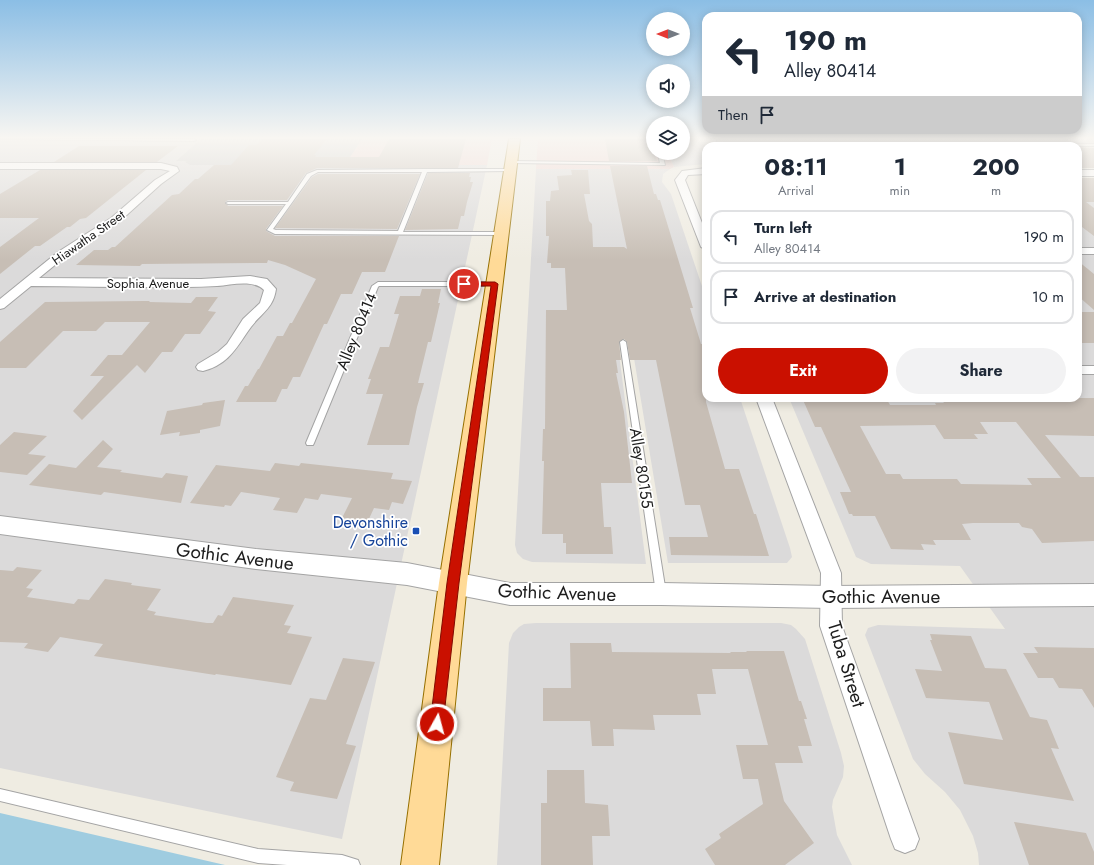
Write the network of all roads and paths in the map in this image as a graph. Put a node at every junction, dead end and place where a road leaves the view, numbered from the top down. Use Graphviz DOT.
graph roads {
  1 [pos="164,179"];
  2 [pos="306,179"];
  3 [pos="421,179"];
  4 [pos="509,179"];
  5 [pos="680,179"];
  6 [pos="228,203"];
  7 [pos="288,203"];
  8 [pos="400,234"];
  9 [pos="502,234"];
  10 [pos="702,237"];
  11 [pos="1082,251"];
  12 [pos="1094,251"];
  13 [pos="28,282"];
  14 [pos="495,284"];
  15 [pos="0,305"];
  16 [pos="623,342"];
  17 [pos="203,367"];
  18 [pos="1082,370"];
  19 [pos="1094,370"];
  20 [pos="766,402"];
  21 [pos="310,443"];
  22 [pos="0,525"];
  23 [pos="453,583"];
  24 [pos="661,594"];
  25 [pos="1094,595"];
  26 [pos="832,597"];
  27 [pos="0,796"];
  28 [pos="905,839"];
  29 [pos="353,865"];
  30 [pos="420,865"];
  1 -- 13 [label="street, Hiawatha Street"];
  2 -- 7 [label="lane"];
  3 -- 8 [label="lane"];
  4 -- 9 [label="main road"];
  5 -- 10 [label="street"];
  6 -- 7 [label="lane"];
  7 -- 8 [label="lane"];
  8 -- 9 [label="lane"];
  9 -- 14 [label="main road"];
  11 -- 12 [label="street"];
  13 -- 15 [label="street, Hiawatha Street"];
  13 -- 17 [label="street, Sophia Avenue"];
  14 -- 21 [label="lane, Alley 80414"];
  14 -- 23 [label="main road"];
  16 -- 24 [label="lane, Alley 80155"];
  18 -- 19 [label="street"];
  20 -- 26 [label="street, Tuba Street"];
  22 -- 23 [label="street, Gothic Avenue"];
  23 -- 24 [label="street, Gothic Avenue"];
  23 -- 30 [label="main road"];
  24 -- 26 [label="street, Gothic Avenue"];
  25 -- 26 [label="street, Gothic Avenue"];
  26 -- 28 [label="street, Tuba Street"];
  27 -- 29 [label="lane"];
}
